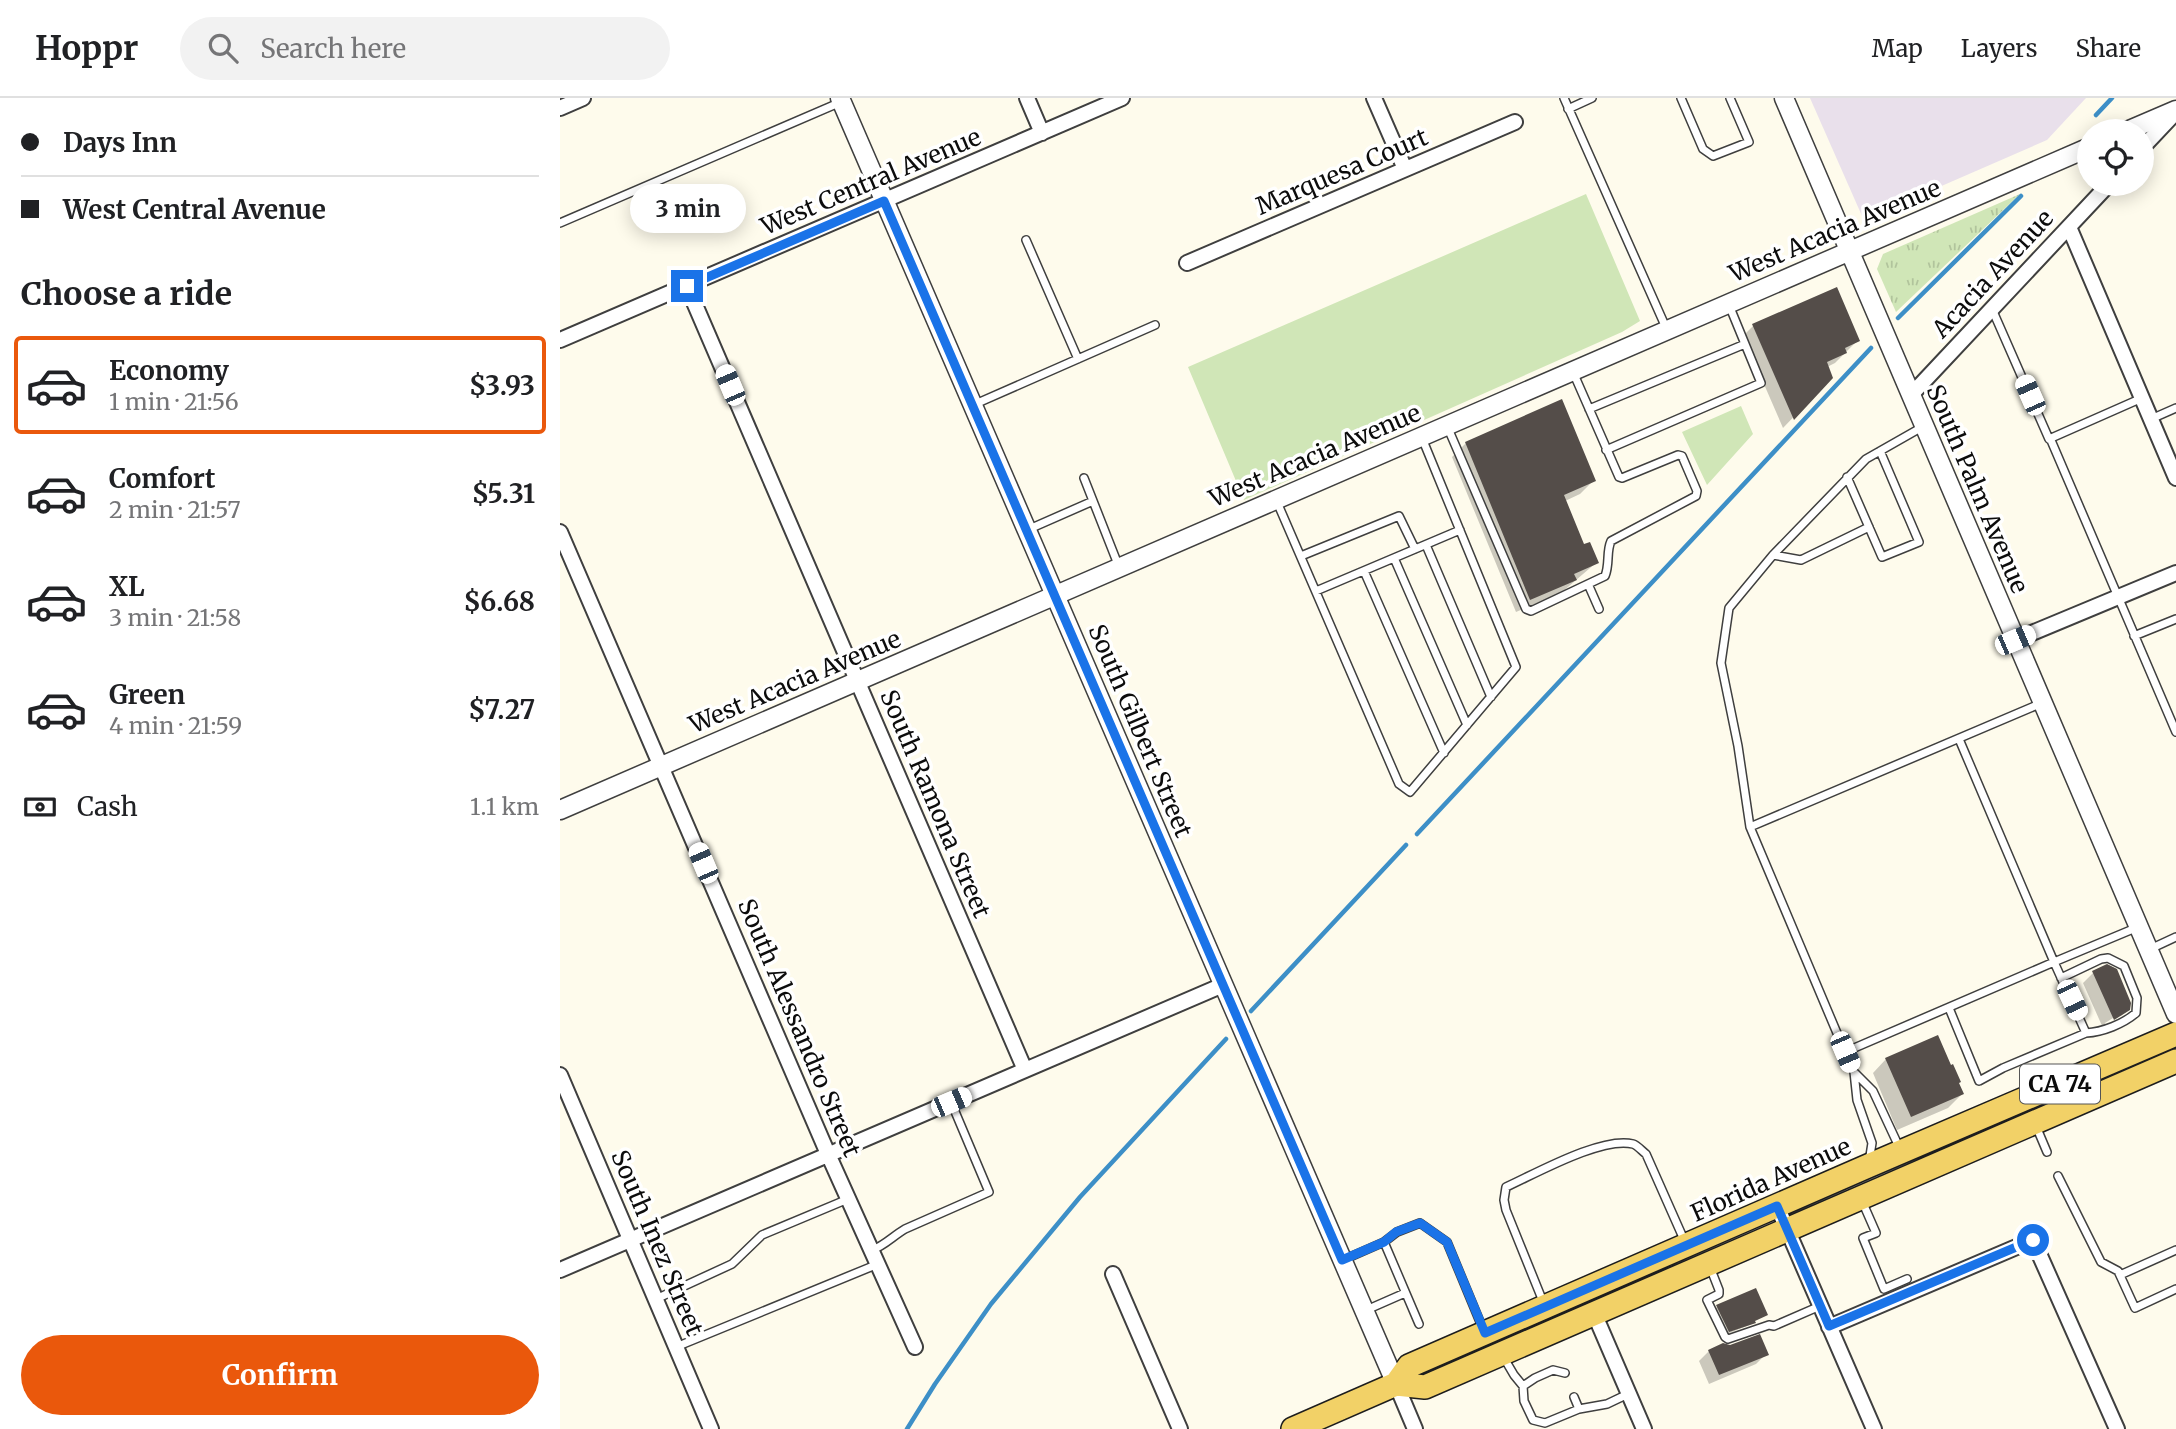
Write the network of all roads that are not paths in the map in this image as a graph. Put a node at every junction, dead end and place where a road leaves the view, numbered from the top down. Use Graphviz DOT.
graph roads {
  1 [pos="583,98"];
  2 [pos="1027,98"];
  3 [pos="1122,98"];
  4 [pos="1374,98"];
  5 [pos="1563,98"];
  6 [pos="1592,98"];
  7 [pos="1681,98"];
  8 [pos="1730,98"];
  9 [pos="1784,98"];
  10 [pos="841,100"];
  11 [pos="560,108"];
  12 [pos="1569,109"];
  13 [pos="2176,111"];
  14 [pos="2154,120"];
  15 [pos="1516,122"];
  16 [pos="1042,133"];
  17 [pos="2154,135"];
  18 [pos="2077,153"];
  19 [pos="1405,169"];
  20 [pos="2098,196"];
  21 [pos="884,201"];
  22 [pos="560,223"];
  23 [pos="2069,227"];
  24 [pos="1026,240"];
  25 [pos="1850,252"];
  26 [pos="1187,263"];
  27 [pos="687,286"];
  28 [pos="1728,304"];
  29 [pos="1992,309"];
  30 [pos="1154,325"];
  31 [pos="1667,330"];
  32 [pos="560,340"];
  33 [pos="1745,344"];
  34 [pos="1078,359"];
  35 [pos="1573,372"];
  36 [pos="1911,396"];
  37 [pos="2142,398"];
  38 [pos="973,405"];
  39 [pos="2176,408"];
  40 [pos="1589,409"];
  41 [pos="2151,419"];
  42 [pos="1447,426"];
  43 [pos="1924,426"];
  44 [pos="1421,437"];
  45 [pos="2049,438"];
  46 [pos="1606,450"];
  47 [pos="1880,451"];
  48 [pos="1847,477"];
  49 [pos="1084,478"];
  50 [pos="2176,478"];
  51 [pos="1276,500"];
  52 [pos="1093,501"];
  53 [pos="1869,527"];
  54 [pos="1027,530"];
  55 [pos="1460,530"];
  56 [pos="560,532"];
  57 [pos="1426,545"];
  58 [pos="1415,549"];
  59 [pos="1773,555"];
  60 [pos="1301,556"];
  61 [pos="1394,558"];
  62 [pos="1120,568"];
  63 [pos="1364,571"];
  64 [pos="2176,573"];
  65 [pos="1588,584"];
  66 [pos="1316,592"];
  67 [pos="1055,596"];
  68 [pos="2118,597"];
  69 [pos="1598,610"];
  70 [pos="2176,619"];
  71 [pos="2134,636"];
  72 [pos="2015,640"];
  73 [pos="857,681"];
  74 [pos="1491,697"];
  75 [pos="2042,703"];
  76 [pos="1467,725"];
  77 [pos="2176,732"];
  78 [pos="1959,738"];
  79 [pos="1444,753"];
  80 [pos="661,766"];
  81 [pos="560,810"];
  82 [pos="1749,827"];
  83 [pos="2138,927"];
  84 [pos="2176,937"];
  85 [pos="2147,950"];
  86 [pos="2054,962"];
  87 [pos="2062,978"];
  88 [pos="1223,985"];
  89 [pos="1949,1007"];
  90 [pos="2176,1014"];
  91 [pos="2086,1033"];
  92 [pos="2176,1034"];
  93 [pos="1845,1052"];
  94 [pos="2176,1061"];
  95 [pos="1025,1070"];
  96 [pos="1854,1072"];
  97 [pos="560,1075"];
  98 [pos="951,1102"];
  99 [pos="2025,1126"];
  100 [pos="1901,1151"];
  101 [pos="2047,1152"];
  102 [pos="828,1154"];
  103 [pos="1868,1166"];
  104 [pos="2058,1176"];
  105 [pos="1861,1198"];
  106 [pos="849,1199"];
  107 [pos="1777,1206"];
  108 [pos="1787,1230"];
  109 [pos="630,1240"];
  110 [pos="1384,1242"];
  111 [pos="1687,1246"];
  112 [pos="2176,1250"];
  113 [pos="875,1257"];
  114 [pos="1342,1260"];
  115 [pos="1709,1264"];
  116 [pos="560,1270"];
  117 [pos="1114,1274"];
  118 [pos="2120,1275"];
  119 [pos="1907,1279"];
  120 [pos="2176,1289"];
  121 [pos="1405,1293"];
  122 [pos="656,1299"];
  123 [pos="1820,1306"];
  124 [pos="1545,1307"];
  125 [pos="1364,1311"];
  126 [pos="1594,1314"];
  127 [pos="1419,1324"];
  128 [pos="1829,1326"];
  129 [pos="1485,1333"];
  130 [pos="677,1347"];
  131 [pos="915,1347"];
  132 [pos="1502,1353"];
  133 [pos="1565,1373"];
  134 [pos="1396,1384"];
  135 [pos="1523,1386"];
  136 [pos="1628,1394"];
  137 [pos="1574,1396"];
  138 [pos="1579,1409"];
  139 [pos="712,1429"];
  140 [pos="1180,1429"];
  141 [pos="1293,1429"];
  142 [pos="1415,1429"];
  143 [pos="1644,1429"];
  144 [pos="1874,1429"];
  145 [pos="2117,1429"];
  1 -- 11 [label="street"];
  2 -- 16 [label="street"];
  3 -- 16 [label="street, West Central Avenue"];
  4 -- 19 [label="street"];
  5 -- 12 [label="lane"];
  6 -- 12 [label="lane"];
  7 -- 8 [label="lane"];
  9 -- 25 [label="street, South Palm Avenue"];
  10 -- 21 [label="street, South Gilbert Street"];
  10 -- 22 [label="lane"];
  12 -- 31 [label="lane"];
  13 -- 14 [label="street"];
  13 -- 17 [label="street"];
  15 -- 19 [label="street, Marquesa Court"];
  16 -- 21 [label="street, West Central Avenue"];
  18 -- 25 [label="street, West Acacia Avenue"];
  19 -- 26 [label="street, Marquesa Court"];
  20 -- 23 [label="street, Acacia Avenue"];
  21 -- 27 [label="street, West Central Avenue"];
  21 -- 38 [label="street, South Gilbert Street"];
  23 -- 29 [label="street, Acacia Avenue"];
  23 -- 37 [label="street"];
  24 -- 34 [label="lane"];
  25 -- 28 [label="street, West Acacia Avenue"];
  25 -- 36 [label="street, South Palm Avenue"];
  27 -- 32 [label="street, West Central Avenue"];
  27 -- 73 [label="street, South Ramona Street"];
  28 -- 31 [label="street, West Acacia Avenue"];
  28 -- 33 [label="lane"];
  29 -- 36 [label="street, Acacia Avenue"];
  29 -- 45 [label="lane"];
  30 -- 34 [label="lane"];
  31 -- 35 [label="street, West Acacia Avenue"];
  33 -- 40 [label="lane"];
  33 -- 46 [label="lane"];
  34 -- 38 [label="lane"];
  35 -- 40 [label="lane"];
  35 -- 42 [label="street, West Acacia Avenue"];
  36 -- 43 [label="street, South Palm Avenue"];
  37 -- 41 [label="street"];
  37 -- 45 [label="lane"];
  38 -- 54 [label="street, South Gilbert Street"];
  39 -- 41 [label="lane"];
  40 -- 46 [label="lane"];
  41 -- 50 [label="street"];
  42 -- 44 [label="street, West Acacia Avenue"];
  42 -- 65 [label="lane"];
  43 -- 47 [label="lane"];
  43 -- 72 [label="street, South Palm Avenue"];
  44 -- 51 [label="street, West Acacia Avenue"];
  44 -- 55 [label="lane"];
  45 -- 68 [label="lane"];
  46 -- 65 [label="lane"];
  47 -- 48 [label="lane"];
  47 -- 53 [label="lane"];
  48 -- 53 [label="lane"];
  48 -- 59 [label="lane"];
  49 -- 52 [label="lane"];
  51 -- 60 [label="lane"];
  51 -- 62 [label="street, West Acacia Avenue"];
  52 -- 54 [label="lane"];
  52 -- 62 [label="lane"];
  53 -- 59 [label="lane"];
  54 -- 67 [label="street, South Gilbert Street"];
  55 -- 57 [label="lane"];
  55 -- 74 [label="lane"];
  56 -- 80 [label="street, South Alessandro Street"];
  57 -- 58 [label="lane"];
  57 -- 74 [label="lane"];
  58 -- 60 [label="lane"];
  58 -- 61 [label="lane"];
  59 -- 82 [label="lane"];
  60 -- 66 [label="lane"];
  61 -- 63 [label="lane"];
  61 -- 76 [label="lane"];
  62 -- 67 [label="street, West Acacia Avenue"];
  63 -- 66 [label="lane"];
  63 -- 79 [label="lane"];
  64 -- 68 [label="street"];
  65 -- 69 [label="lane"];
  66 -- 79 [label="lane"];
  67 -- 73 [label="street, West Acacia Avenue"];
  67 -- 88 [label="street, South Gilbert Street"];
  68 -- 71 [label="lane"];
  68 -- 72 [label="street"];
  70 -- 71 [label="lane"];
  71 -- 77 [label="lane"];
  72 -- 75 [label="street, South Palm Avenue"];
  73 -- 80 [label="street, West Acacia Avenue"];
  73 -- 95 [label="street, South Ramona Street"];
  74 -- 76 [label="lane"];
  75 -- 78 [label="lane"];
  75 -- 83 [label="street, South Palm Avenue"];
  76 -- 79 [label="lane"];
  78 -- 82 [label="lane"];
  78 -- 86 [label="lane"];
  80 -- 81 [label="street, West Acacia Avenue"];
  80 -- 102 [label="street, South Alessandro Street"];
  82 -- 93 [label="lane"];
  83 -- 85 [label="street, South Palm Avenue"];
  83 -- 86 [label="lane"];
  84 -- 85 [label="lane"];
  85 -- 90 [label="street, South Palm Avenue"];
  86 -- 87 [label="lane"];
  86 -- 89 [label="lane"];
  87 -- 91 [label="lane"];
  87 -- 91 [label="lane"];
  88 -- 95 [label="street"];
  88 -- 114 [label="street, South Gilbert Street"];
  89 -- 91 [label="lane"];
  89 -- 93 [label="lane"];
  92 -- 100 [label="main road, Florida Avenue / CA 74"];
  93 -- 96 [label="lane"];
  94 -- 99 [label="main road, Florida Avenue"];
  95 -- 98 [label="street"];
  96 -- 100 [label="lane"];
  96 -- 103 [label="lane"];
  97 -- 109 [label="street, South Inez Street"];
  98 -- 102 [label="street"];
  98 -- 113 [label="lane"];
  99 -- 101 [label="lane"];
  99 -- 105 [label="main road, Florida Avenue"];
  100 -- 103 [label="main road, Florida Avenue / CA 74"];
  102 -- 106 [label="street, South Alessandro Street"];
  102 -- 109 [label="street"];
  103 -- 107 [label="main road, Florida Avenue / CA 74"];
  104 -- 118 [label="lane"];
  105 -- 108 [label="main road, Florida Avenue"];
  105 -- 119 [label="lane"];
  106 -- 113 [label="street, South Alessandro Street"];
  106 -- 122 [label="lane"];
  107 -- 108 [label="street"];
  107 -- 111 [label="main road, Florida Avenue / CA 74"];
  108 -- 115 [label="main road, Florida Avenue"];
  108 -- 123 [label="street"];
  109 -- 116 [label="street"];
  109 -- 122 [label="street, South Inez Street"];
  110 -- 114 [label="lane"];
  110 -- 121 [label="lane"];
  110 -- 129 [label="lane"];
  111 -- 124 [label="main road, Florida Avenue / CA 74"];
  111 -- 124 [label="lane"];
  111 -- 126 [label="main road"];
  112 -- 118 [label="lane"];
  113 -- 130 [label="lane"];
  113 -- 131 [label="street, South Alessandro Street"];
  114 -- 125 [label="street, South Gilbert Street"];
  115 -- 123 [label="lane"];
  115 -- 126 [label="main road, Florida Avenue"];
  117 -- 140 [label="street"];
  118 -- 120 [label="lane"];
  121 -- 125 [label="lane"];
  121 -- 127 [label="lane"];
  122 -- 130 [label="street, South Inez Street"];
  123 -- 128 [label="street"];
  124 -- 129 [label="main road, Florida Avenue / CA 74"];
  125 -- 134 [label="street, South Gilbert Street"];
  126 -- 132 [label="main road, Florida Avenue"];
  126 -- 136 [label="street"];
  128 -- 144 [label="street"];
  128 -- 145 [label="street"];
  129 -- 134 [label="main road, Florida Avenue / CA 74"];
  130 -- 139 [label="street, South Inez Street"];
  132 -- 134 [label="main road, Florida Avenue"];
  132 -- 135 [label="lane"];
  133 -- 135 [label="lane"];
  134 -- 141 [label="main road, Florida Avenue / CA 74"];
  134 -- 142 [label="street"];
  135 -- 138 [label="lane"];
  136 -- 138 [label="lane"];
  136 -- 143 [label="street"];
  137 -- 138 [label="lane"];
}
